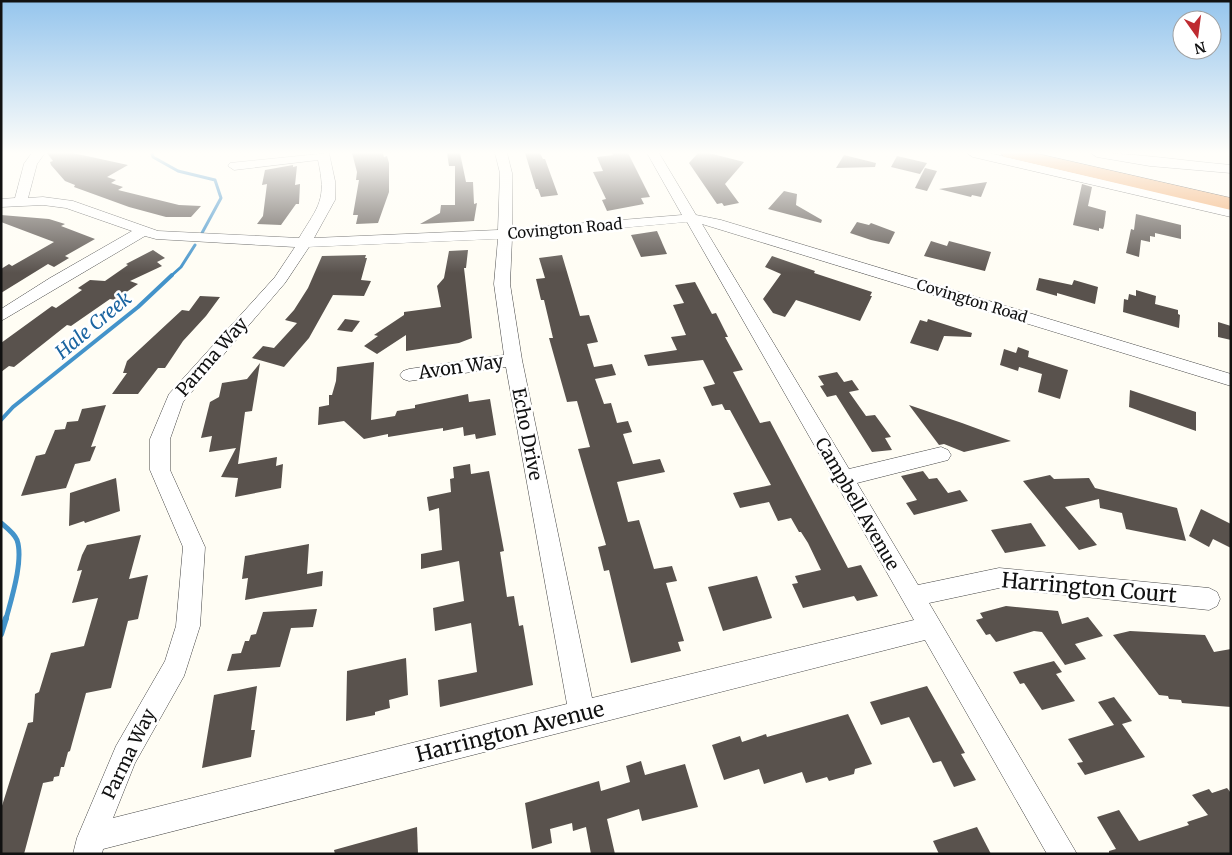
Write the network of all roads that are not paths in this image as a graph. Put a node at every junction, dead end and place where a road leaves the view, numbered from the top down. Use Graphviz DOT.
graph roads {
  1 [pos="24,193"];
  2 [pos="328,193"];
  3 [pos="506,193"];
  4 [pos="677,193"];
  5 [pos="1156,193"];
  6 [pos="1167,193"];
  7 [pos="1177,193"];
  8 [pos="20,201"];
  9 [pos="1,203"];
  10 [pos="1230,209"];
  11 [pos="692,218"];
  12 [pos="141,232"];
  13 [pos="505,234"];
  14 [pos="304,243"];
  15 [pos="3,313"];
  16 [pos="513,360"];
  17 [pos="409,375"];
  18 [pos="1231,380"];
  19 [pos="941,455"];
  20 [pos="842,479"];
  21 [pos="911,597"];
  22 [pos="1209,599"];
  23 [pos="930,628"];
  24 [pos="582,713"];
  25 [pos="89,846"];
  26 [pos="1062,854"];
  1 -- 8 [label="street"];
  2 -- 14 [label="street, Parma Way"];
  3 -- 13 [label="street, Echo Drive"];
  4 -- 11 [label="street, Campbell Avenue"];
  5 -- 10 [label="street"];
  6 -- 10 [label="highway"];
  7 -- 10 [label="highway"];
  8 -- 9 [label="street, Covington Road"];
  8 -- 12 [label="street, Covington Road"];
  11 -- 13 [label="street, Covington Road"];
  11 -- 18 [label="street, Covington Road"];
  11 -- 20 [label="street, Campbell Avenue"];
  12 -- 14 [label="street, Covington Road"];
  12 -- 15 [label="street"];
  13 -- 14 [label="street, Covington Road"];
  13 -- 16 [label="street, Echo Drive"];
  14 -- 25 [label="street, Parma Way"];
  16 -- 17 [label="street, Avon Way"];
  16 -- 24 [label="street, Echo Drive"];
  19 -- 20 [label="street"];
  20 -- 21 [label="street, Campbell Avenue"];
  21 -- 22 [label="street, Harrington Court"];
  21 -- 23 [label="street, Campbell Avenue"];
  23 -- 24 [label="street, Harrington Avenue"];
  23 -- 26 [label="street, Campbell Avenue"];
  24 -- 25 [label="street, Harrington Avenue"];
}
